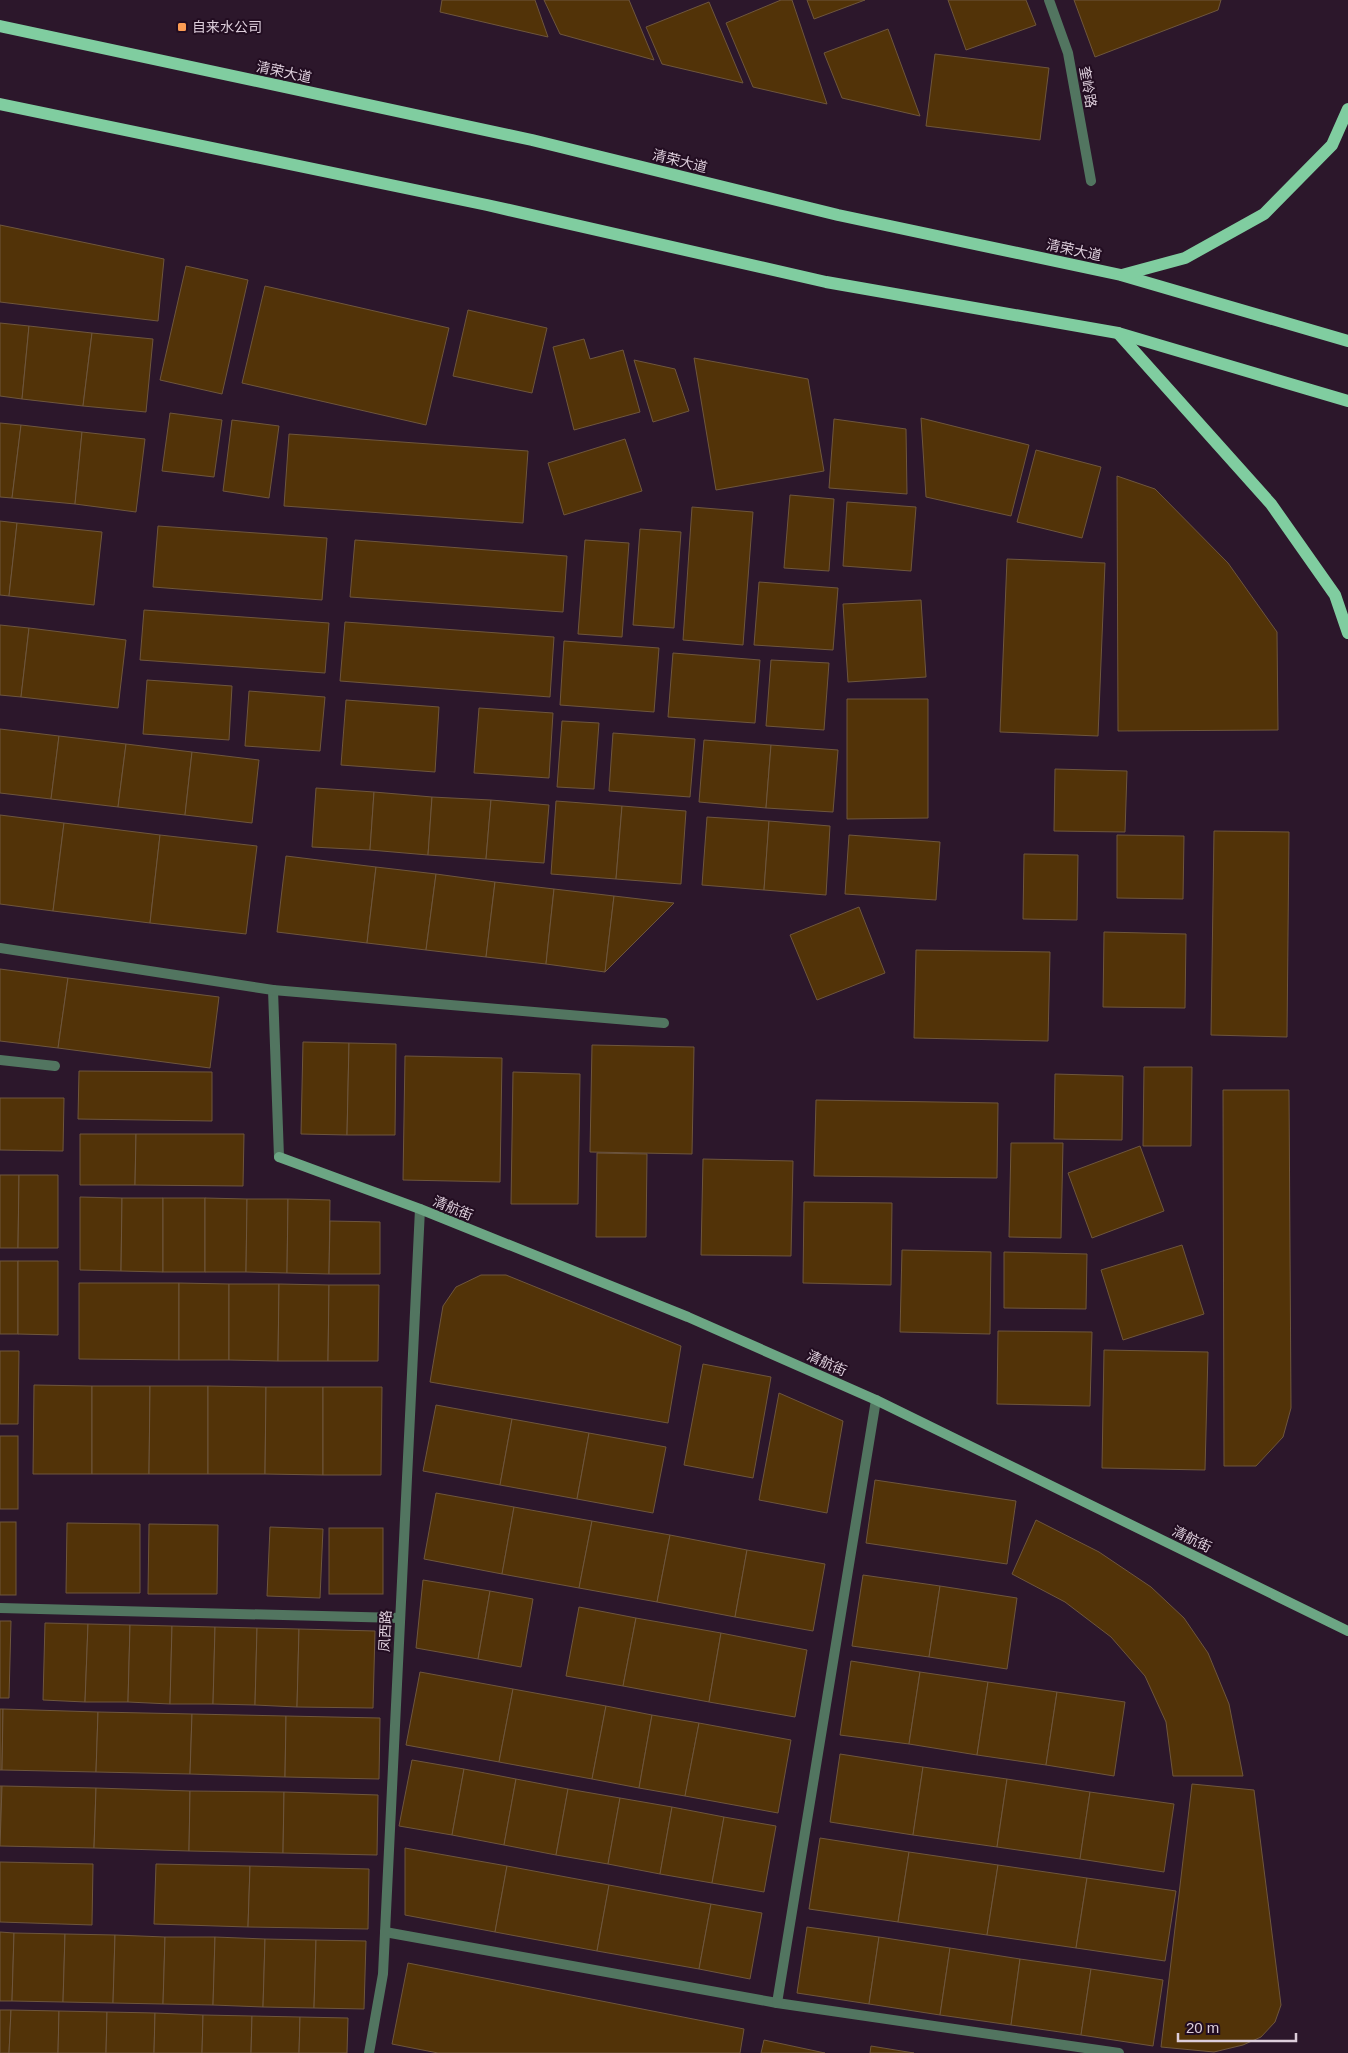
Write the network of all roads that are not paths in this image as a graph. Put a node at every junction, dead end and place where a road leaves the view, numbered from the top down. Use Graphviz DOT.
graph roads {
  1 [pos="1049,0"];
  2 [pos="0,26"];
  3 [pos="0,104"];
  4 [pos="1348,109"];
  5 [pos="1091,181"];
  6 [pos="1121,275"];
  7 [pos="1118,333"];
  8 [pos="1348,341"];
  9 [pos="1348,401"];
  10 [pos="1348,633"];
  11 [pos="0,948"];
  12 [pos="273,990"];
  13 [pos="664,1023"];
  14 [pos="0,1060"];
  15 [pos="55,1066"];
  16 [pos="420,1210"];
  17 [pos="876,1400"];
  18 [pos="0,1608"];
  19 [pos="400,1618"];
  20 [pos="1348,1631"];
  21 [pos="384,1932"];
  22 [pos="777,2003"];
  23 [pos="369,2053"];
  24 [pos="1119,2053"];
  1 -- 5 [label="street, 奎岭路"];
  2 -- 6 [label="main road, 清荣大道"];
  3 -- 7 [label="main road"];
  4 -- 6 [label="main road"];
  6 -- 8 [label="main road, 清荣大道"];
  7 -- 9 [label="main road"];
  7 -- 10 [label="main road"];
  11 -- 12 [label="street"];
  12 -- 13 [label="street"];
  12 -- 16 [label="street, 清航街"];
  14 -- 15 [label="street"];
  16 -- 17 [label="street, 清航街"];
  16 -- 19 [label="street, 凤西路"];
  17 -- 20 [label="street, 清航街"];
  17 -- 22 [label="street"];
  18 -- 19 [label="street"];
  19 -- 21 [label="street, 凤西路"];
  21 -- 22 [label="street"];
  21 -- 23 [label="street, 凤西路"];
  22 -- 24 [label="street"];
}
